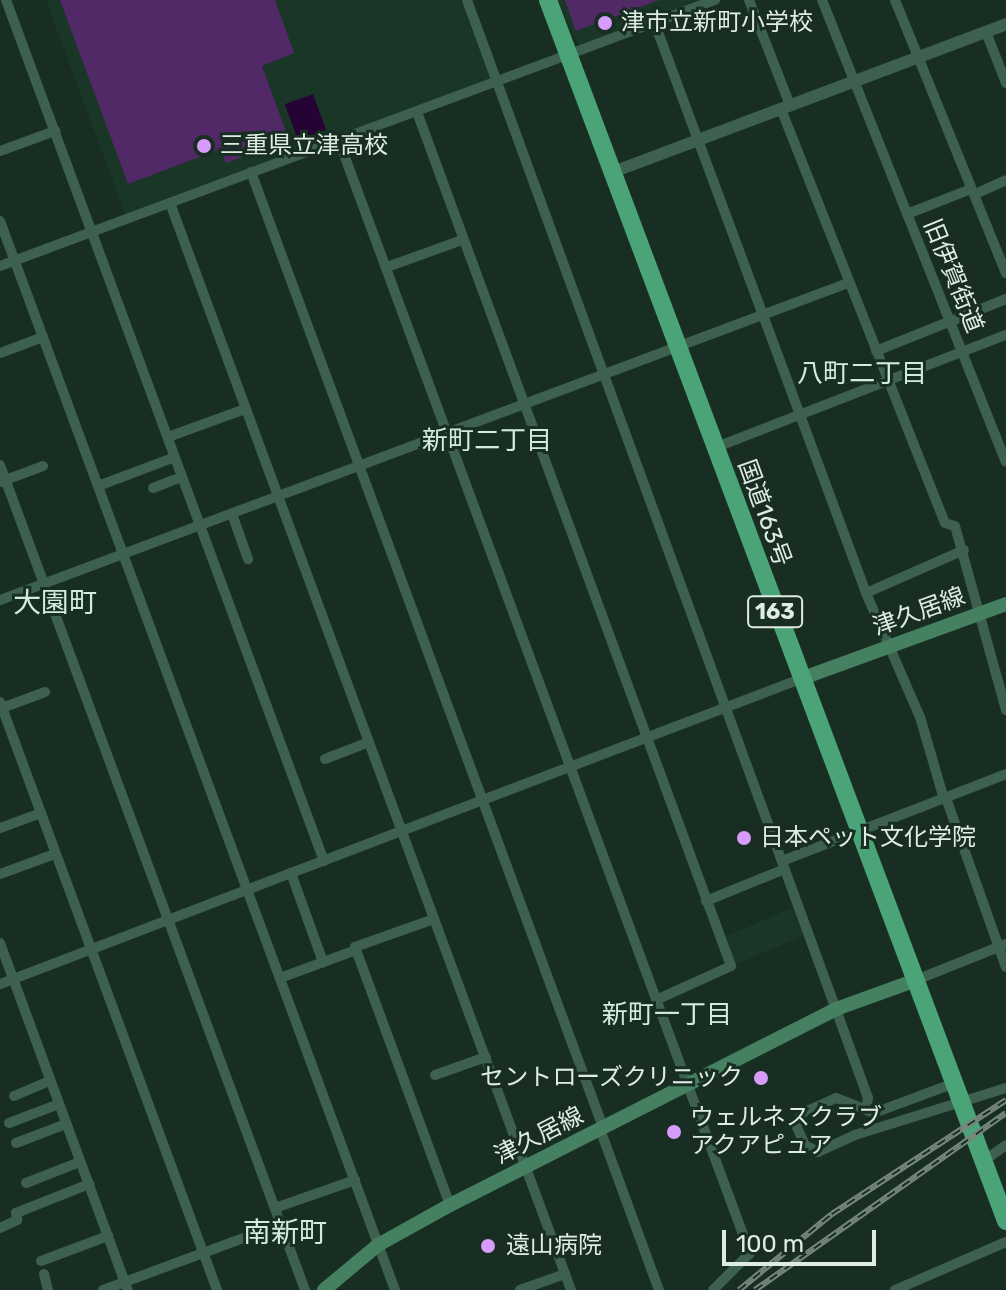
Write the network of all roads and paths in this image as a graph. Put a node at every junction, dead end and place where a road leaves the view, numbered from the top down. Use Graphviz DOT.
graph roads {
  1 [pos="6,0"];
  2 [pos="467,0"];
  3 [pos="548,0"];
  4 [pos="715,0"];
  5 [pos="749,0"];
  6 [pos="822,0"];
  7 [pos="895,0"];
  8 [pos="655,24"];
  9 [pos="1006,24"];
  10 [pos="986,32"];
  11 [pos="569,56"];
  12 [pos="918,57"];
  13 [pos="854,81"];
  14 [pos="496,82"];
  15 [pos="1006,83"];
  16 [pos="785,107"];
  17 [pos="417,112"];
  18 [pos="55,131"];
  19 [pos="698,140"];
  20 [pos="339,141"];
  21 [pos="0,151"];
  22 [pos="251,172"];
  23 [pos="613,172"];
  24 [pos="1006,180"];
  25 [pos="973,191"];
  26 [pos="170,203"];
  27 [pos="907,214"];
  28 [pos="0,221"];
  29 [pos="92,231"];
  30 [pos="462,240"];
  31 [pos="15,261"];
  32 [pos="0,266"];
  33 [pos="387,267"];
  34 [pos="1006,273"];
  35 [pos="848,283"];
  36 [pos="1006,299"];
  37 [pos="764,318"];
  38 [pos="950,322"];
  39 [pos="1006,335"];
  40 [pos="43,337"];
  41 [pos="677,351"];
  42 [pos="876,351"];
  43 [pos="0,353"];
  44 [pos="962,353"];
  45 [pos="603,377"];
  46 [pos="889,382"];
  47 [pos="525,406"];
  48 [pos="245,409"];
  49 [pos="800,417"];
  50 [pos="448,435"];
  51 [pos="168,437"];
  52 [pos="714,448"];
  53 [pos="175,457"];
  54 [pos="1006,462"];
  55 [pos="0,465"];
  56 [pos="43,466"];
  57 [pos="361,467"];
  58 [pos="182,477"];
  59 [pos="3,481"];
  60 [pos="98,486"];
  61 [pos="153,488"];
  62 [pos="278,497"];
  63 [pos="232,514"];
  64 [pos="201,526"];
  65 [pos="964,550"];
  66 [pos="123,555"];
  67 [pos="248,559"];
  68 [pos="44,584"];
  69 [pos="866,593"];
  70 [pos="0,600"];
  71 [pos="1006,604"];
  72 [pos="983,612"];
  73 [pos="889,646"];
  74 [pos="803,678"];
  75 [pos="45,692"];
  76 [pos="1,705"];
  77 [pos="725,709"];
  78 [pos="1006,710"];
  79 [pos="5,730"];
  80 [pos="646,737"];
  81 [pos="369,742"];
  82 [pos="325,759"];
  83 [pos="569,767"];
  84 [pos="1006,774"];
  85 [pos="945,798"];
  86 [pos="483,800"];
  87 [pos="41,813"];
  88 [pos="0,828"];
  89 [pos="860,830"];
  90 [pos="402,831"];
  91 [pos="55,854"];
  92 [pos="324,861"];
  93 [pos="783,865"];
  94 [pos="291,873"];
  95 [pos="0,874"];
  96 [pos="247,890"];
  97 [pos="706,901"];
  98 [pos="434,919"];
  99 [pos="168,920"];
  100 [pos="0,943"];
  101 [pos="1002,946"];
  102 [pos="91,949"];
  103 [pos="356,950"];
  104 [pos="323,962"];
  105 [pos="1006,967"];
  106 [pos="280,978"];
  107 [pos="13,979"];
  108 [pos="916,980"];
  109 [pos="0,984"];
  110 [pos="656,1000"];
  111 [pos="836,1009"];
  112 [pos="486,1057"];
  113 [pos="435,1075"];
  114 [pos="50,1081"];
  115 [pos="952,1084"];
  116 [pos="687,1086"];
  117 [pos="1006,1088"];
  118 [pos="14,1096"];
  119 [pos="959,1103"];
  120 [pos="59,1104"];
  121 [pos="866,1110"];
  122 [pos="9,1123"];
  123 [pos="66,1124"];
  124 [pos="602,1128"];
  125 [pos="16,1143"];
  126 [pos="1006,1145"];
  127 [pos="80,1162"];
  128 [pos="981,1163"];
  129 [pos="526,1168"];
  130 [pos="355,1180"];
  131 [pos="26,1183"];
  132 [pos="89,1184"];
  133 [pos="450,1205"];
  134 [pos="275,1208"];
  135 [pos="1006,1221"];
  136 [pos="281,1224"];
  137 [pos="0,1228"];
  138 [pos="108,1236"];
  139 [pos="1006,1242"];
  140 [pos="378,1245"];
  141 [pos="203,1253"];
  142 [pos="41,1261"];
  143 [pos="44,1274"];
  144 [pos="565,1274"];
  145 [pos="126,1286"];
  146 [pos="48,1290"];
  147 [pos="103,1290"];
  148 [pos="217,1290"];
  149 [pos="305,1290"];
  150 [pos="324,1290"];
  151 [pos="395,1290"];
  152 [pos="520,1290"];
  153 [pos="571,1290"];
  154 [pos="659,1290"];
  155 [pos="713,1290"];
  156 [pos="895,1290"];
  1 -- 18 [label="street"];
  2 -- 14 [label="street"];
  3 -- 11 [label="highway, 国道163号 / 163"];
  4 -- 8 [label="street"];
  5 -- 16 [label="street"];
  6 -- 13 [label="street, 旧伊賀街道"];
  7 -- 12 [label="street"];
  8 -- 11 [label="street"];
  8 -- 19 [label="street"];
  9 -- 10 [label="street"];
  10 -- 12 [label="street"];
  10 -- 15 [label="street"];
  11 -- 14 [label="street"];
  11 -- 23 [label="highway, 国道163号 / 163"];
  12 -- 13 [label="street"];
  12 -- 25 [label="street"];
  13 -- 16 [label="street"];
  13 -- 27 [label="street, 旧伊賀街道"];
  14 -- 17 [label="street"];
  14 -- 45 [label="street"];
  16 -- 19 [label="street"];
  16 -- 35 [label="street"];
  17 -- 20 [label="street"];
  17 -- 30 [label="street"];
  18 -- 21 [label="street"];
  18 -- 29 [label="street"];
  19 -- 23 [label="street"];
  19 -- 37 [label="street"];
  20 -- 22 [label="street"];
  20 -- 33 [label="street"];
  22 -- 26 [label="street"];
  22 -- 57 [label="street"];
  23 -- 41 [label="highway, 国道163号 / 163"];
  24 -- 25 [label="street"];
  25 -- 27 [label="street"];
  25 -- 34 [label="street"];
  26 -- 29 [label="street"];
  26 -- 48 [label="street"];
  27 -- 38 [label="street, 旧伊賀街道"];
  28 -- 31 [label="street"];
  29 -- 31 [label="street"];
  29 -- 51 [label="street"];
  30 -- 33 [label="street"];
  30 -- 47 [label="street"];
  31 -- 32 [label="street"];
  31 -- 40 [label="street"];
  33 -- 50 [label="street"];
  35 -- 37 [label="street"];
  35 -- 42 [label="street"];
  36 -- 38 [label="street"];
  37 -- 41 [label="street"];
  37 -- 49 [label="street"];
  38 -- 42 [label="street"];
  38 -- 44 [label="street, 旧伊賀街道"];
  39 -- 44 [label="street"];
  40 -- 43 [label="street"];
  40 -- 60 [label="street"];
  41 -- 45 [label="street"];
  41 -- 52 [label="highway, 国道163号 / 163"];
  42 -- 46 [label="street"];
  44 -- 46 [label="street"];
  44 -- 54 [label="street, 旧伊賀街道"];
  45 -- 47 [label="street"];
  45 -- 77 [label="street"];
  46 -- 49 [label="street"];
  46 -- 65 [label="street"];
  47 -- 50 [label="street"];
  47 -- 80 [label="street"];
  48 -- 51 [label="street"];
  48 -- 62 [label="street"];
  49 -- 52 [label="street"];
  49 -- 69 [label="street"];
  50 -- 57 [label="street"];
  50 -- 83 [label="street"];
  51 -- 53 [label="street"];
  52 -- 74 [label="highway, 国道163号 / 163"];
  53 -- 58 [label="street"];
  53 -- 60 [label="street"];
  55 -- 59 [label="street"];
  56 -- 59 [label="street"];
  57 -- 62 [label="street"];
  57 -- 86 [label="street"];
  58 -- 61 [label="street"];
  58 -- 64 [label="street"];
  59 -- 68 [label="street"];
  60 -- 66 [label="street"];
  62 -- 63 [label="street"];
  62 -- 81 [label="street"];
  63 -- 64 [label="street"];
  63 -- 67 [label="street"];
  64 -- 66 [label="street"];
  64 -- 92 [label="street"];
  65 -- 69 [label="street"];
  65 -- 72 [label="street"];
  66 -- 68 [label="street"];
  66 -- 96 [label="street"];
  68 -- 70 [label="street"];
  68 -- 99 [label="street"];
  69 -- 73 [label="street"];
  71 -- 72 [label="main road, 津久居線"];
  72 -- 73 [label="main road, 津久居線"];
  72 -- 78 [label="street"];
  73 -- 74 [label="main road, 津久居線"];
  73 -- 85 [label="street"];
  74 -- 77 [label="street"];
  74 -- 89 [label="highway, 国道163号 / 163"];
  75 -- 76 [label="street"];
  76 -- 79 [label="street"];
  77 -- 80 [label="street"];
  77 -- 93 [label="street"];
  79 -- 87 [label="street"];
  80 -- 83 [label="street"];
  80 -- 97 [label="street"];
  81 -- 82 [label="street"];
  81 -- 90 [label="street"];
  83 -- 86 [label="street"];
  83 -- 110 [label="street"];
  84 -- 85 [label="street"];
  85 -- 89 [label="street"];
  85 -- 101 [label="street"];
  86 -- 90 [label="street"];
  86 -- 124 [label="street"];
  87 -- 88 [label="street"];
  87 -- 91 [label="street"];
  89 -- 93 [label="street"];
  89 -- 108 [label="highway, 国道163号 / 163"];
  90 -- 92 [label="street"];
  90 -- 98 [label="street"];
  91 -- 95 [label="street"];
  91 -- 102 [label="street"];
  92 -- 94 [label="street"];
  93 -- 97 [label="street"];
  93 -- 111 [label="street"];
  94 -- 96 [label="street"];
  94 -- 104 [label="street"];
  96 -- 99 [label="street"];
  96 -- 106 [label="street"];
  97 -- 110 [label="street"];
  98 -- 103 [label="street"];
  98 -- 112 [label="street"];
  99 -- 102 [label="street"];
  99 -- 134 [label="street"];
  100 -- 107 [label="street"];
  101 -- 105 [label="street"];
  101 -- 108 [label="street"];
  102 -- 107 [label="street"];
  102 -- 141 [label="street"];
  103 -- 104 [label="street"];
  103 -- 133 [label="street"];
  104 -- 106 [label="street"];
  106 -- 130 [label="street"];
  107 -- 109 [label="street"];
  107 -- 114 [label="street"];
  108 -- 111 [label="main road, 津久居線"];
  108 -- 115 [label="highway, 国道163号 / 163"];
  110 -- 116 [label="street"];
  111 -- 116 [label="main road, 津久居線"];
  111 -- 121 [label="street"];
  112 -- 113 [label="street"];
  112 -- 129 [label="street"];
  114 -- 118 [label="street"];
  114 -- 120 [label="street"];
  115 -- 119 [label="highway, 国道163号 / 163"];
  115 -- 121 [label="street"];
  116 -- 124 [label="main road, 津久居線"];
  116 -- 155 [label="street"];
  117 -- 119 [label="street"];
  119 -- 121 [label="street"];
  119 -- 128 [label="highway, 国道163号 / 163"];
  120 -- 122 [label="street"];
  120 -- 123 [label="street"];
  123 -- 125 [label="street"];
  123 -- 127 [label="street"];
  124 -- 129 [label="main road, 津久居線"];
  124 -- 154 [label="street"];
  126 -- 128 [label="street"];
  127 -- 131 [label="street"];
  127 -- 132 [label="street"];
  128 -- 135 [label="highway, 国道163号 / 163"];
  129 -- 133 [label="main road, 津久居線"];
  129 -- 144 [label="street"];
  130 -- 134 [label="street"];
  130 -- 140 [label="street"];
  132 -- 137 [label="street"];
  132 -- 138 [label="street"];
  133 -- 140 [label="main road, 津久居線"];
  134 -- 136 [label="street"];
  136 -- 141 [label="street"];
  136 -- 149 [label="street"];
  138 -- 142 [label="street"];
  138 -- 145 [label="street"];
  139 -- 156 [label="street"];
  140 -- 150 [label="main road, 津久居線"];
  140 -- 151 [label="street"];
  141 -- 145 [label="street"];
  141 -- 148 [label="street"];
  143 -- 146 [label="street"];
  144 -- 152 [label="street"];
  144 -- 153 [label="street"];
  145 -- 147 [label="street"];
}
